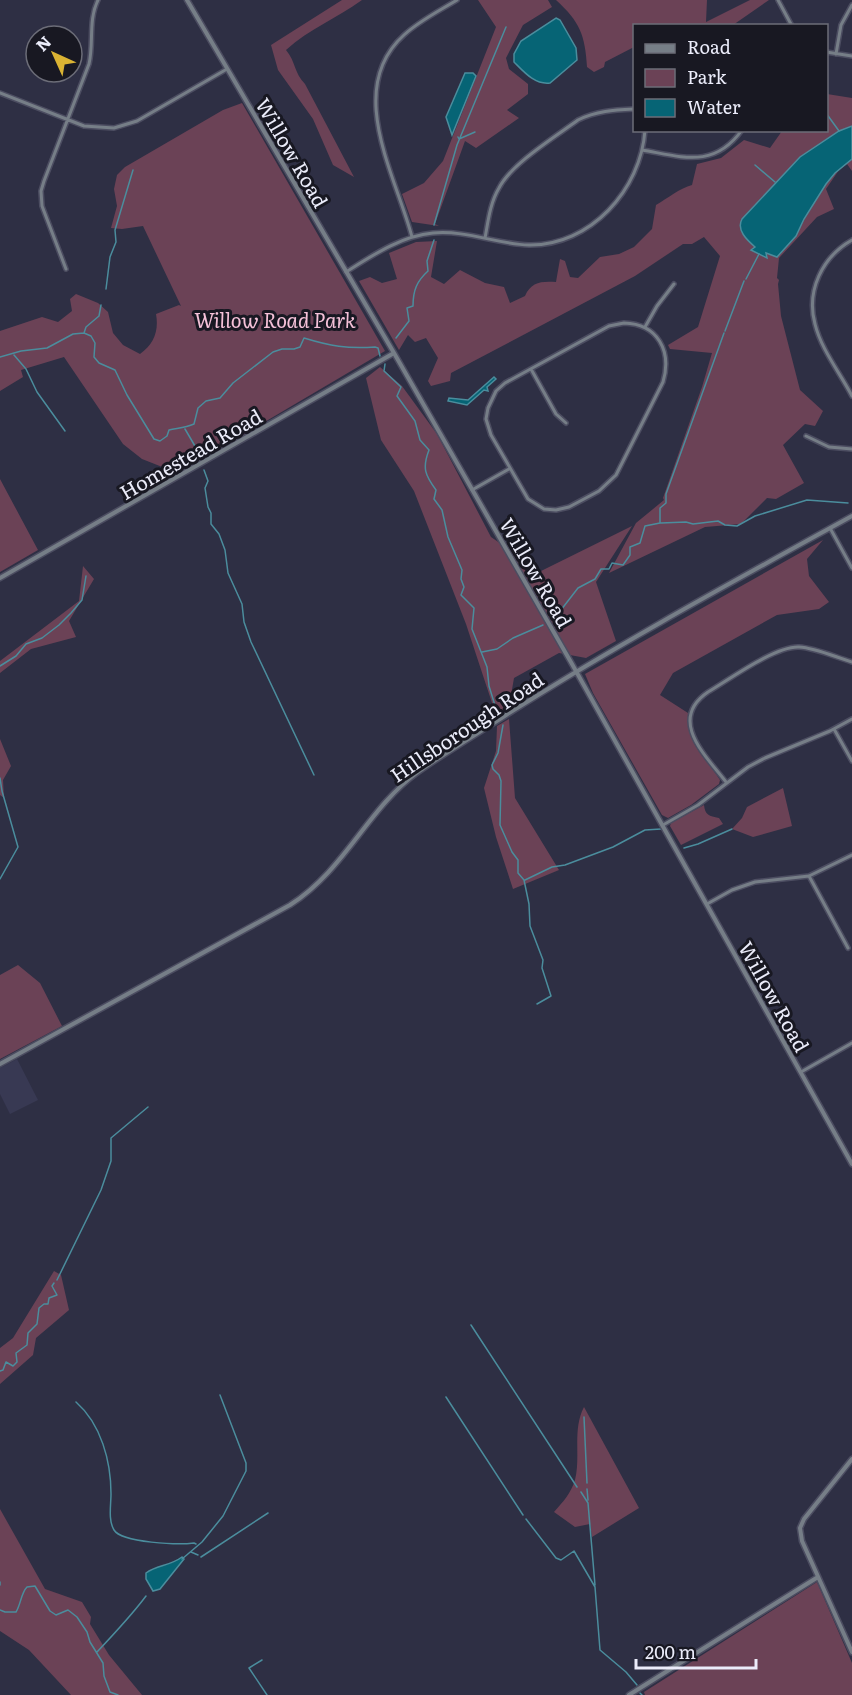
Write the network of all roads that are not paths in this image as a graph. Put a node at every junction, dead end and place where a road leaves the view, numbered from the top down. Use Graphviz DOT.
graph roads {
  1 [pos="98,0"];
  2 [pos="187,0"];
  3 [pos="457,0"];
  4 [pos="778,0"];
  5 [pos="852,5"];
  6 [pos="790,24"];
  7 [pos="828,52"];
  8 [pos="836,54"];
  9 [pos="852,56"];
  10 [pos="227,69"];
  11 [pos="0,93"];
  12 [pos="633,109"];
  13 [pos="68,120"];
  14 [pos="645,132"];
  15 [pos="740,132"];
  16 [pos="642,150"];
  17 [pos="412,237"];
  18 [pos="484,238"];
  19 [pos="852,240"];
  20 [pos="66,269"];
  21 [pos="346,272"];
  22 [pos="674,284"];
  23 [pos="645,327"];
  24 [pos="394,353"];
  25 [pos="531,369"];
  26 [pos="852,396"];
  27 [pos="566,423"];
  28 [pos="806,436"];
  29 [pos="852,450"];
  30 [pos="509,469"];
  31 [pos="472,490"];
  32 [pos="852,516"];
  33 [pos="830,528"];
  34 [pos="852,568"];
  35 [pos="0,578"];
  36 [pos="852,662"];
  37 [pos="576,671"];
  38 [pos="852,719"];
  39 [pos="834,729"];
  40 [pos="852,761"];
  41 [pos="726,782"];
  42 [pos="663,825"];
  43 [pos="852,855"];
  44 [pos="809,876"];
  45 [pos="707,904"];
  46 [pos="848,948"];
  47 [pos="852,1043"];
  48 [pos="0,1064"];
  49 [pos="801,1072"];
  50 [pos="852,1164"];
  51 [pos="852,1459"];
  52 [pos="818,1577"];
  53 [pos="852,1652"];
  54 [pos="629,1695"];
  1 -- 13 [label="street"];
  2 -- 10 [label="street, Willow Road"];
  3 -- 17 [label="street"];
  4 -- 6 [label="street"];
  5 -- 8 [label="street"];
  7 -- 8 [label="street"];
  8 -- 9 [label="street"];
  10 -- 13 [label="street"];
  10 -- 21 [label="street, Willow Road"];
  11 -- 13 [label="street"];
  12 -- 18 [label="street"];
  13 -- 20 [label="street"];
  14 -- 16 [label="street"];
  15 -- 16 [label="street"];
  16 -- 18 [label="street"];
  17 -- 18 [label="street"];
  17 -- 21 [label="street"];
  19 -- 26 [label="street"];
  21 -- 24 [label="street, Willow Road"];
  22 -- 23 [label="street"];
  23 -- 25 [label="street"];
  23 -- 30 [label="street"];
  24 -- 31 [label="street, Willow Road"];
  24 -- 35 [label="street, Homestead Road"];
  25 -- 27 [label="street"];
  25 -- 30 [label="street"];
  28 -- 29 [label="street"];
  30 -- 31 [label="street"];
  31 -- 37 [label="street, Willow Road"];
  32 -- 33 [label="street, Hillsborough Road"];
  33 -- 34 [label="street"];
  33 -- 37 [label="street, Hillsborough Road"];
  36 -- 41 [label="street"];
  37 -- 42 [label="street, Willow Road"];
  37 -- 48 [label="street, Hillsborough Road"];
  38 -- 39 [label="street"];
  39 -- 40 [label="street"];
  39 -- 41 [label="street"];
  41 -- 42 [label="street"];
  42 -- 45 [label="street, Willow Road"];
  43 -- 44 [label="street"];
  44 -- 45 [label="street"];
  44 -- 46 [label="street"];
  45 -- 49 [label="street, Willow Road"];
  47 -- 49 [label="street"];
  49 -- 50 [label="street, Willow Road"];
  51 -- 52 [label="street"];
  52 -- 53 [label="street"];
  52 -- 54 [label="street"];
}
